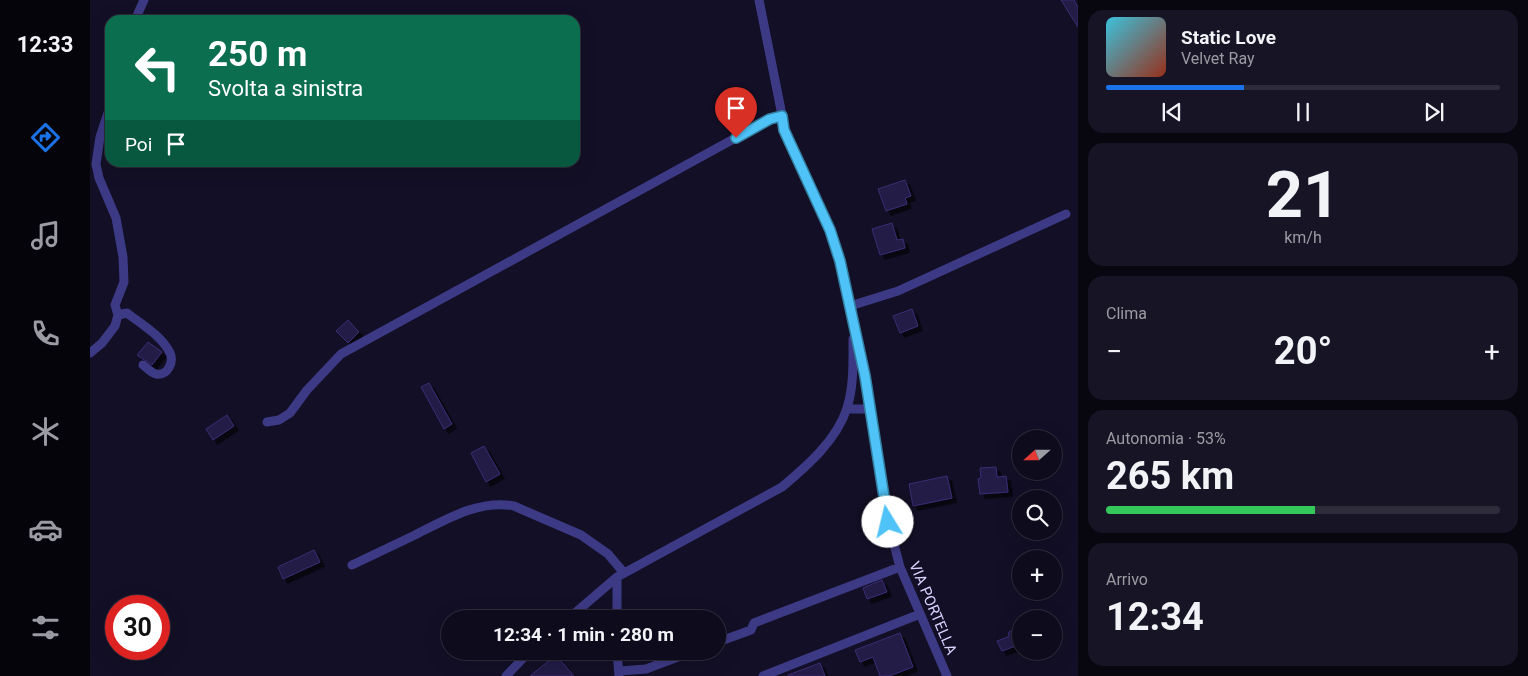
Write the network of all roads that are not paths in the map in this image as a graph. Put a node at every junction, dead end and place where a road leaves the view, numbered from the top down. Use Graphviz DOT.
graph roads {
  1 [pos="144,0"];
  2 [pos="760,0"];
  3 [pos="137,15"];
  4 [pos="782,116"];
  5 [pos="105,122"];
  6 [pos="1066,214"];
  7 [pos="850,306"];
  8 [pos="118,315"];
  9 [pos="852,319"];
  10 [pos="90,353"];
  11 [pos="143,365"];
  12 [pos="847,408"];
  13 [pos="870,409"];
  14 [pos="267,422"];
  15 [pos="352,565"];
  16 [pos="900,567"];
  17 [pos="620,575"];
  18 [pos="579,610"];
  19 [pos="617,610"];
  20 [pos="920,614"];
  21 [pos="726,639"];
  22 [pos="521,660"];
  23 [pos="618,660"];
  24 [pos="670,660"];
  25 [pos="619,674"];
  26 [pos="506,676"];
  27 [pos="763,676"];
  28 [pos="947,676"];
  1 -- 3 [label="street"];
  2 -- 4 [label="street, VIA PORTELLA"];
  4 -- 7 [label="street, VIA PORTELLA"];
  4 -- 14 [label="street"];
  5 -- 8 [label="street"];
  6 -- 7 [label="street"];
  7 -- 9 [label="street, VIA PORTELLA"];
  8 -- 10 [label="street"];
  8 -- 11 [label="street"];
  9 -- 12 [label="street"];
  9 -- 13 [label="street, VIA PORTELLA"];
  12 -- 13 [label="street"];
  12 -- 17 [label="street"];
  13 -- 16 [label="street, VIA PORTELLA"];
  15 -- 17 [label="street"];
  16 -- 20 [label="street, VIA PORTELLA"];
  16 -- 21 [label="street"];
  17 -- 18 [label="street"];
  17 -- 19 [label="street"];
  20 -- 27 [label="street"];
  20 -- 28 [label="street, VIA PORTELLA"];
  22 -- 26 [label="street"];
  23 -- 25 [label="street"];
  24 -- 25 [label="street"];
}
